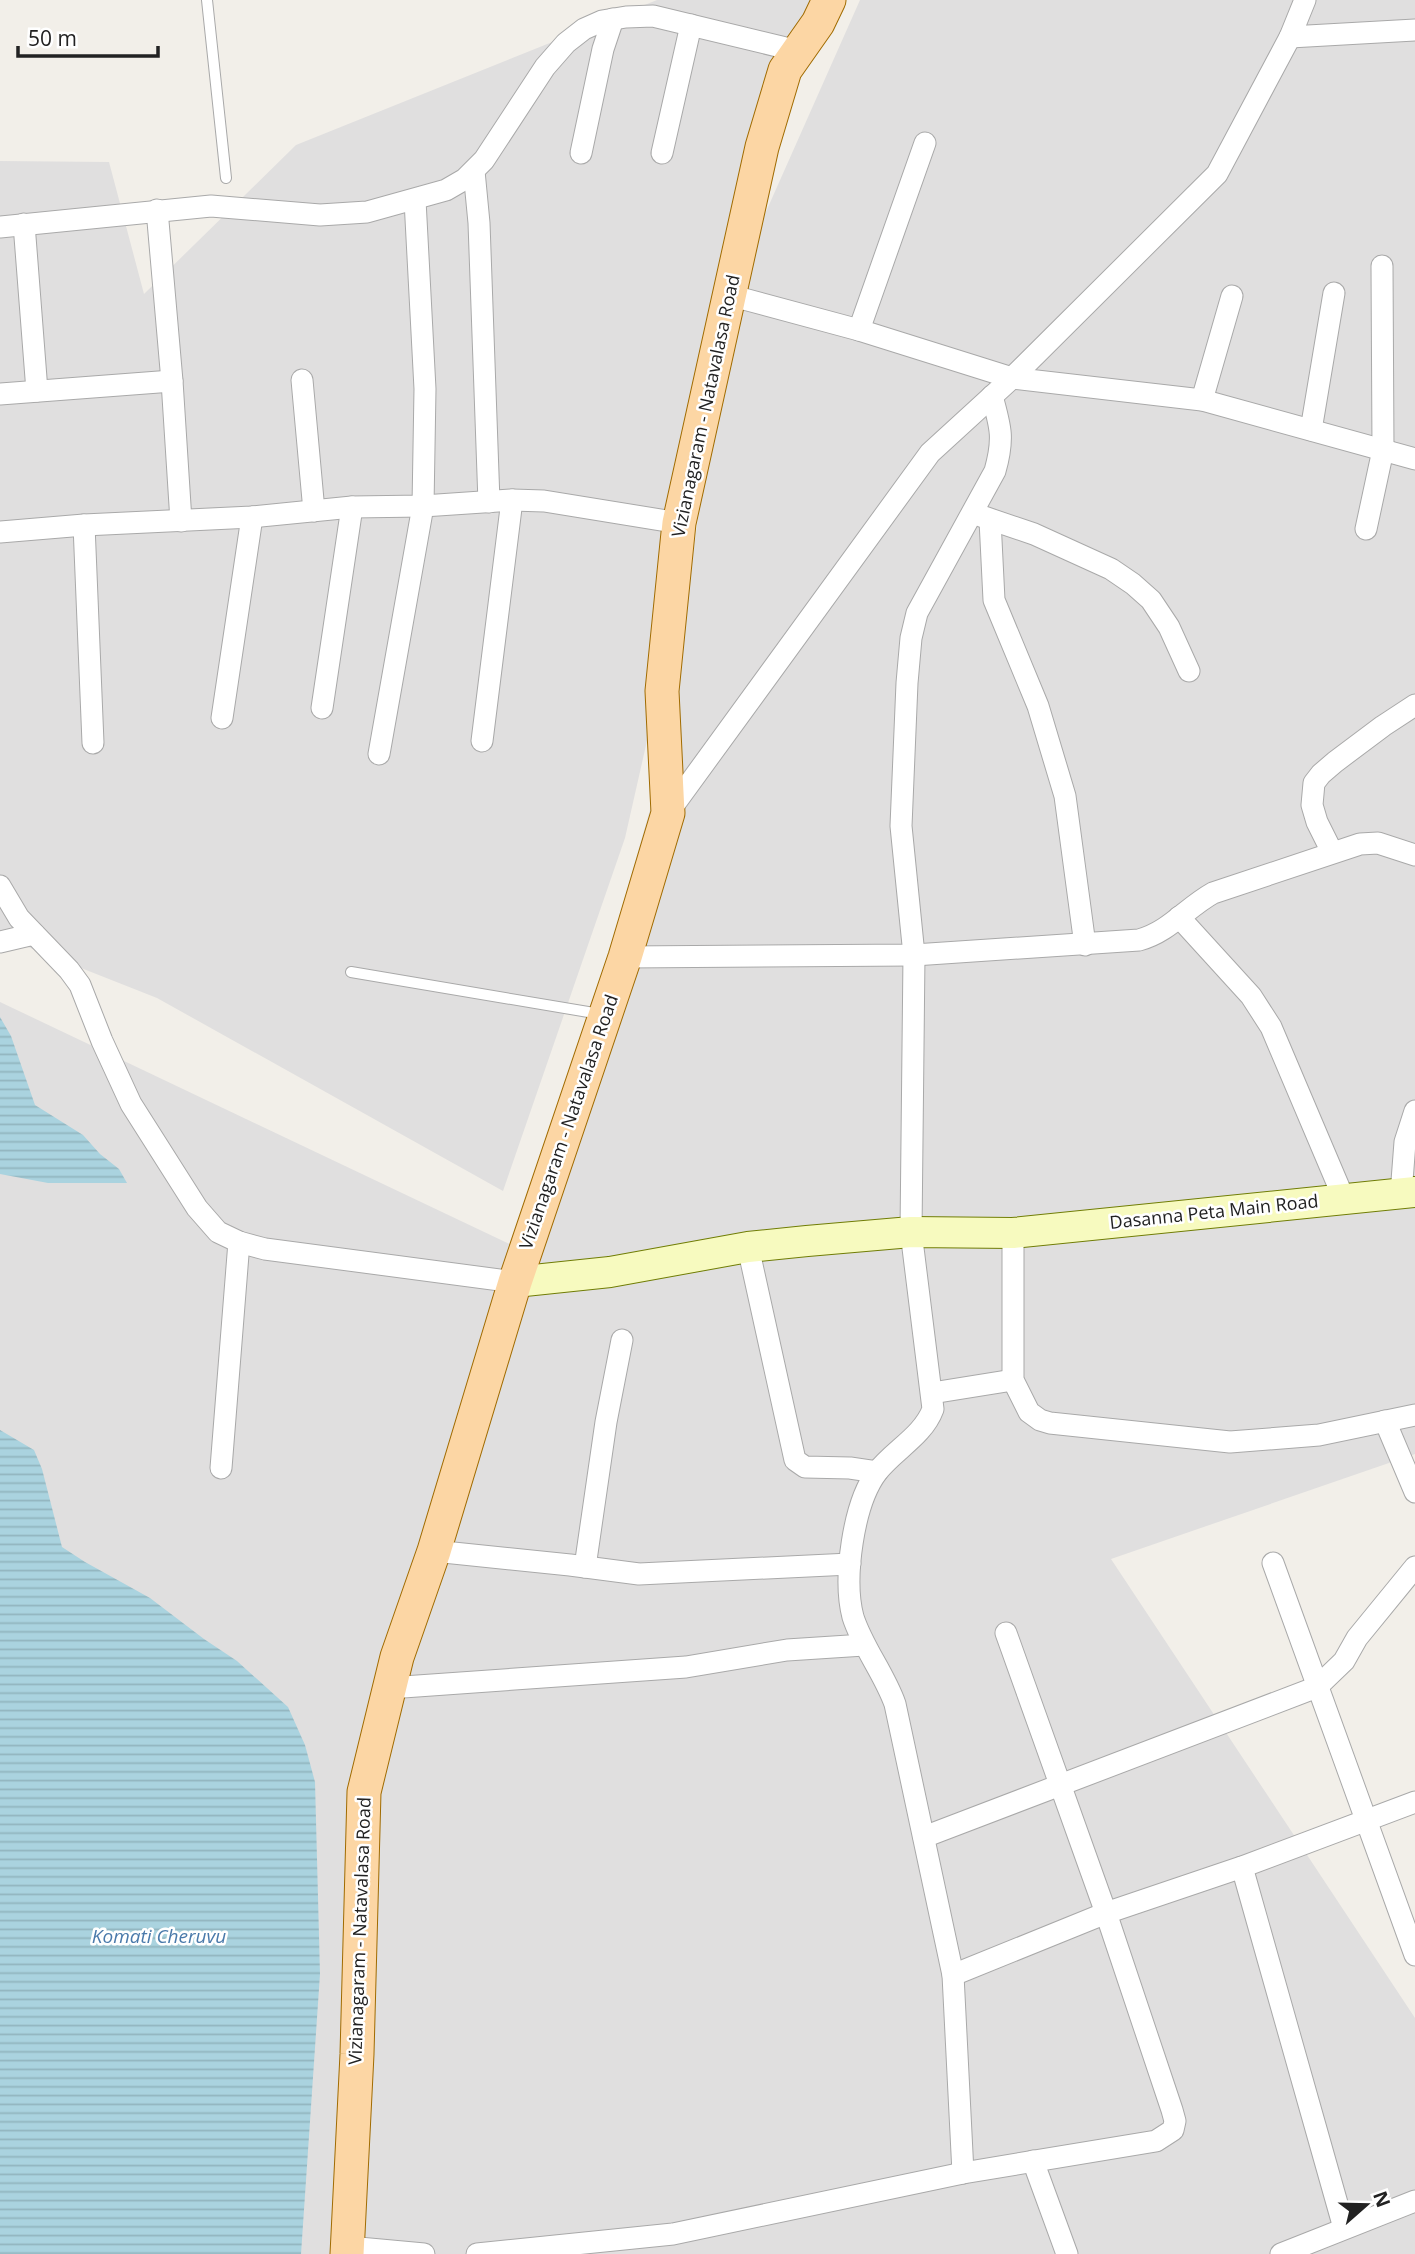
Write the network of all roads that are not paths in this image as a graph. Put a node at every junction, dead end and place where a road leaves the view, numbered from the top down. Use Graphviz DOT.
graph roads {
  1 [pos="207,0"];
  2 [pos="829,0"];
  3 [pos="1305,0"];
  4 [pos="613,19"];
  5 [pos="691,25"];
  6 [pos="1415,30"];
  7 [pos="1290,37"];
  8 [pos="798,51"];
  9 [pos="925,143"];
  10 [pos="581,153"];
  11 [pos="662,153"];
  12 [pos="474,171"];
  13 [pos="226,178"];
  14 [pos="415,200"];
  15 [pos="157,210"];
  16 [pos="24,224"];
  17 [pos="0,227"];
  18 [pos="1382,267"];
  19 [pos="1334,293"];
  20 [pos="729,295"];
  21 [pos="1232,296"];
  22 [pos="859,330"];
  23 [pos="1012,377"];
  24 [pos="302,380"];
  25 [pos="172,381"];
  26 [pos="37,391"];
  27 [pos="0,394"];
  28 [pos="992,396"];
  29 [pos="1202,400"];
  30 [pos="1311,430"];
  31 [pos="1382,450"];
  32 [pos="1415,459"];
  33 [pos="512,500"];
  34 [pos="489,502"];
  35 [pos="423,506"];
  36 [pos="352,507"];
  37 [pos="314,511"];
  38 [pos="982,516"];
  39 [pos="252,517"];
  40 [pos="181,521"];
  41 [pos="679,523"];
  42 [pos="84,525"];
  43 [pos="1366,529"];
  44 [pos="0,532"];
  45 [pos="1189,671"];
  46 [pos="1415,705"];
  47 [pos="323,708"];
  48 [pos="222,718"];
  49 [pos="482,741"];
  50 [pos="93,743"];
  51 [pos="380,754"];
  52 [pos="668,813"];
  53 [pos="1332,852"];
  54 [pos="1415,855"];
  55 [pos="0,886"];
  56 [pos="1179,917"];
  57 [pos="34,934"];
  58 [pos="0,942"];
  59 [pos="1085,945"];
  60 [pos="914,955"];
  61 [pos="625,957"];
  62 [pos="351,972"];
  63 [pos="605,1015"];
  64 [pos="1415,1111"];
  65 [pos="1408,1193"];
  66 [pos="1345,1199"];
  67 [pos="911,1232"];
  68 [pos="1013,1233"];
  69 [pos="239,1242"];
  70 [pos="748,1247"];
  71 [pos="515,1282"];
  72 [pos="622,1339"];
  73 [pos="1013,1380"];
  74 [pos="932,1393"];
  75 [pos="1415,1415"];
  76 [pos="1385,1421"];
  77 [pos="221,1468"];
  78 [pos="877,1472"];
  79 [pos="1415,1492"];
  80 [pos="434,1551"];
  81 [pos="1273,1563"];
  82 [pos="850,1564"];
  83 [pos="585,1567"];
  84 [pos="1415,1567"];
  85 [pos="1006,1633"];
  86 [pos="864,1645"];
  87 [pos="1317,1686"];
  88 [pos="389,1688"];
  89 [pos="1061,1786"];
  90 [pos="1415,1802"];
  91 [pos="1366,1820"];
  92 [pos="924,1837"];
  93 [pos="1242,1867"];
  94 [pos="1106,1913"];
  95 [pos="1415,1955"];
  96 [pos="953,1975"];
  97 [pos="1033,2161"];
  98 [pos="963,2173"];
  99 [pos="1415,2201"];
  100 [pos="1344,2228"];
  101 [pos="347,2250"];
  102 [pos="424,2254"];
  103 [pos="477,2254"];
  104 [pos="1067,2254"];
  105 [pos="1281,2254"];
  1 -- 13 [label="lane"];
  2 -- 8 [label="main road, Vizianagaram - Natavalasa Road"];
  3 -- 7 [label="street"];
  4 -- 5 [label="street"];
  4 -- 10 [label="street"];
  4 -- 12 [label="street"];
  5 -- 8 [label="street"];
  5 -- 11 [label="street"];
  6 -- 7 [label="street"];
  7 -- 23 [label="street"];
  8 -- 20 [label="main road, Vizianagaram - Natavalasa Road"];
  9 -- 22 [label="street"];
  12 -- 14 [label="street"];
  12 -- 34 [label="street"];
  14 -- 15 [label="street"];
  14 -- 35 [label="street"];
  15 -- 16 [label="street"];
  15 -- 25 [label="street"];
  16 -- 17 [label="street"];
  16 -- 26 [label="street"];
  18 -- 31 [label="street"];
  19 -- 30 [label="street"];
  20 -- 22 [label="street"];
  20 -- 41 [label="main road, Vizianagaram - Natavalasa Road"];
  21 -- 29 [label="street"];
  22 -- 23 [label="street"];
  23 -- 28 [label="street"];
  23 -- 29 [label="street"];
  24 -- 37 [label="street"];
  25 -- 26 [label="street"];
  25 -- 40 [label="street"];
  26 -- 27 [label="street"];
  28 -- 38 [label="street"];
  28 -- 52 [label="street"];
  29 -- 30 [label="street"];
  30 -- 31 [label="street"];
  31 -- 32 [label="street"];
  31 -- 43 [label="street"];
  33 -- 34 [label="street"];
  33 -- 41 [label="street"];
  33 -- 49 [label="street"];
  34 -- 35 [label="street"];
  35 -- 36 [label="street"];
  35 -- 51 [label="street"];
  36 -- 37 [label="street"];
  36 -- 47 [label="street"];
  37 -- 39 [label="street"];
  38 -- 45 [label="street"];
  38 -- 59 [label="street"];
  38 -- 60 [label="street"];
  39 -- 40 [label="street"];
  39 -- 48 [label="street"];
  40 -- 42 [label="street"];
  41 -- 52 [label="main road, Vizianagaram - Natavalasa Road"];
  42 -- 44 [label="street"];
  42 -- 50 [label="street"];
  46 -- 53 [label="street"];
  52 -- 61 [label="main road, Vizianagaram - Natavalasa Road"];
  53 -- 54 [label="street"];
  53 -- 56 [label="street"];
  55 -- 57 [label="street"];
  56 -- 59 [label="street"];
  56 -- 66 [label="street"];
  57 -- 58 [label="street"];
  57 -- 69 [label="street"];
  59 -- 60 [label="street"];
  60 -- 61 [label="street"];
  60 -- 67 [label="street"];
  61 -- 63 [label="main road, Vizianagaram - Natavalasa Road"];
  62 -- 63 [label="lane"];
  63 -- 71 [label="main road, Vizianagaram - Natavalasa Road"];
  64 -- 65 [label="street"];
  65 -- 66 [label="street, Dasanna Peta Main Road"];
  66 -- 68 [label="street, Dasanna Peta Main Road"];
  67 -- 68 [label="street, Dasanna Peta Main Road"];
  67 -- 70 [label="street, Dasanna Peta Main Road"];
  67 -- 74 [label="street"];
  68 -- 73 [label="street"];
  69 -- 71 [label="street"];
  69 -- 77 [label="street"];
  70 -- 71 [label="street, Dasanna Peta Main Road"];
  70 -- 78 [label="street"];
  71 -- 80 [label="main road, Vizianagaram - Natavalasa Road"];
  72 -- 83 [label="street"];
  73 -- 74 [label="street"];
  73 -- 76 [label="street"];
  74 -- 78 [label="street"];
  75 -- 76 [label="street"];
  76 -- 79 [label="street"];
  78 -- 82 [label="street"];
  80 -- 83 [label="street"];
  80 -- 88 [label="main road, Vizianagaram - Natavalasa Road"];
  81 -- 87 [label="street"];
  82 -- 83 [label="street"];
  82 -- 86 [label="street"];
  84 -- 87 [label="street"];
  85 -- 89 [label="street"];
  86 -- 88 [label="street"];
  86 -- 92 [label="street"];
  87 -- 89 [label="street"];
  87 -- 91 [label="street"];
  88 -- 101 [label="main road, Vizianagaram - Natavalasa Road"];
  89 -- 92 [label="street"];
  89 -- 94 [label="street"];
  90 -- 91 [label="street"];
  91 -- 93 [label="street"];
  91 -- 95 [label="street"];
  92 -- 96 [label="street"];
  93 -- 94 [label="street"];
  93 -- 100 [label="street"];
  94 -- 96 [label="street"];
  94 -- 97 [label="street"];
  96 -- 98 [label="street"];
  97 -- 98 [label="street"];
  97 -- 104 [label="street"];
  98 -- 103 [label="street"];
  99 -- 100 [label="street"];
  100 -- 105 [label="street"];
  101 -- 102 [label="street"];
}
